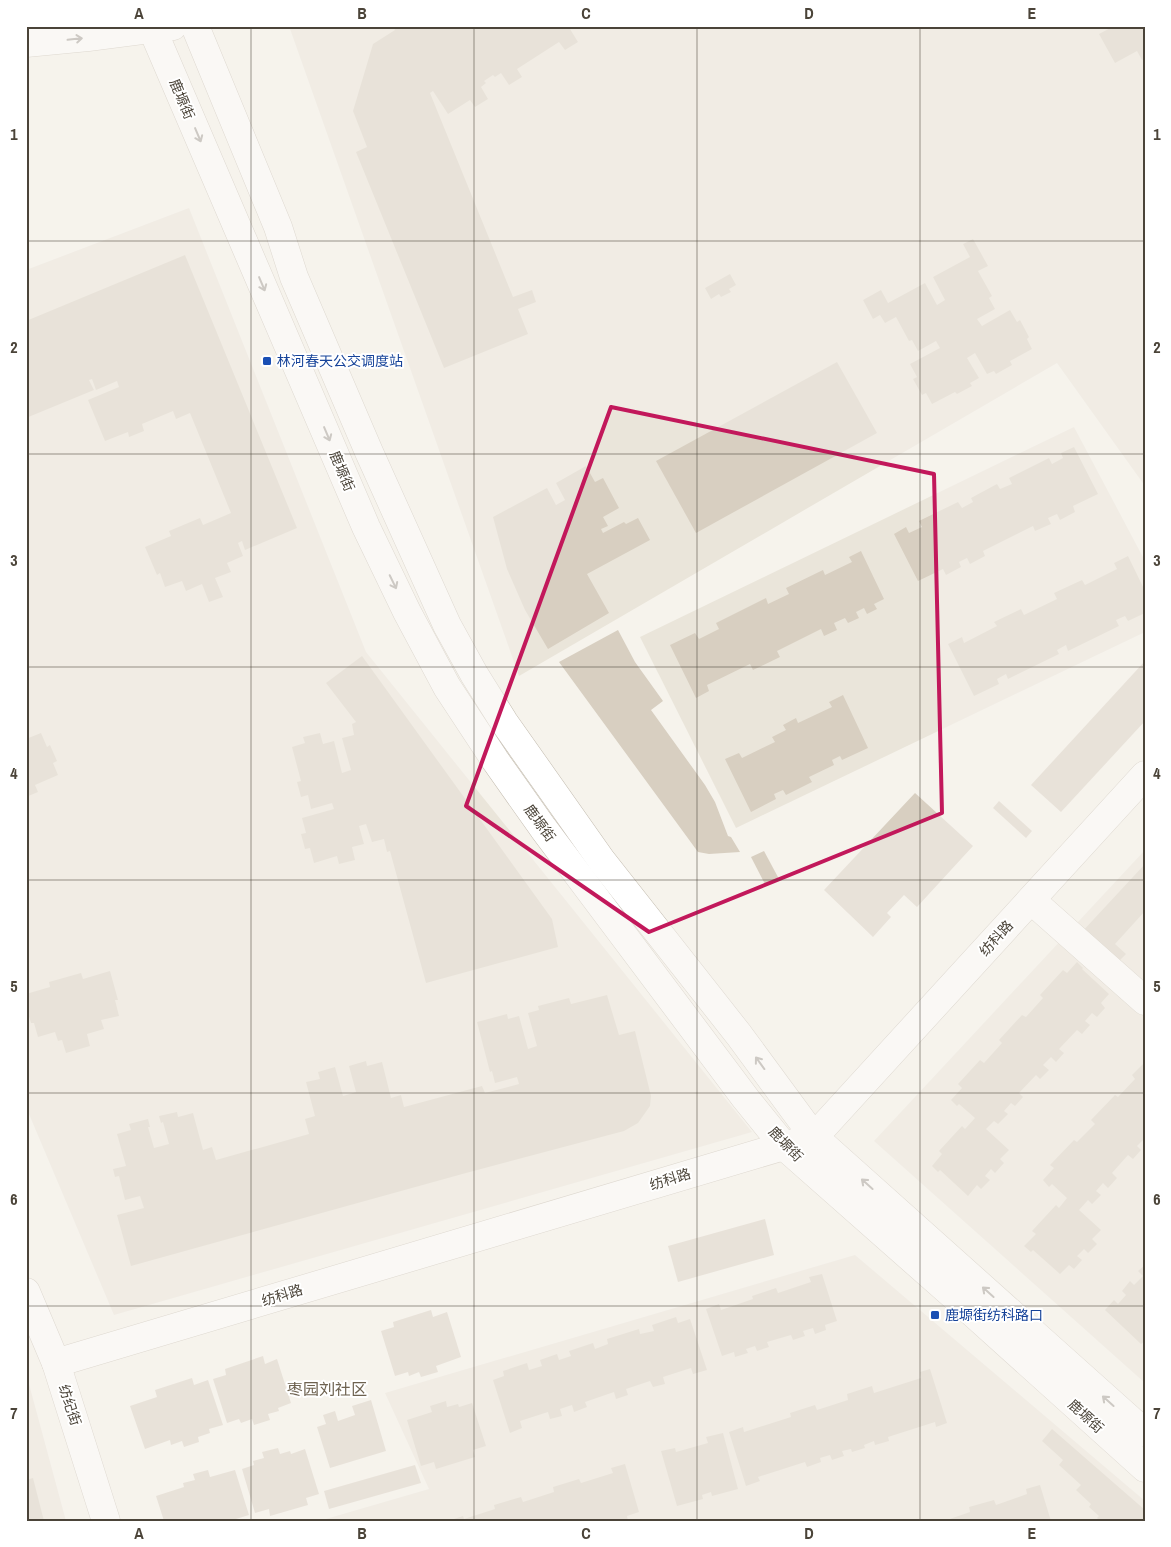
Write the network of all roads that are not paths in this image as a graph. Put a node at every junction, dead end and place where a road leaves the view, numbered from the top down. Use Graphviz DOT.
graph roads {
  1 [pos="194,26"];
  2 [pos="158,27"];
  3 [pos="26,43"];
  4 [pos="1145,775"];
  5 [pos="1031,900"];
  6 [pos="1145,1001"];
  7 [pos="814,1137"];
  8 [pos="784,1146"];
  9 [pos="26,1292"];
  10 [pos="56,1363"];
  11 [pos="1145,1434"];
  12 [pos="1145,1468"];
  13 [pos="106,1521"];
  7 -- 1 [label="street, 鹿塬街, one-way"];
  3 -- 2 [label="street, one-way"];
  2 -- 8 [label="street, 鹿塬街, one-way"];
  4 -- 5 [label="street, 纺科路"];
  5 -- 6 [label="street"];
  5 -- 7 [label="street, 纺科路"];
  7 -- 8 [label="street, 纺科路"];
  11 -- 7 [label="street, 鹿塬街, one-way"];
  8 -- 10 [label="street, 纺科路"];
  8 -- 12 [label="street, 鹿塬街"];
  9 -- 10 [label="street, 纺纪街"];
  10 -- 13 [label="street, 纺纪街"];
}
